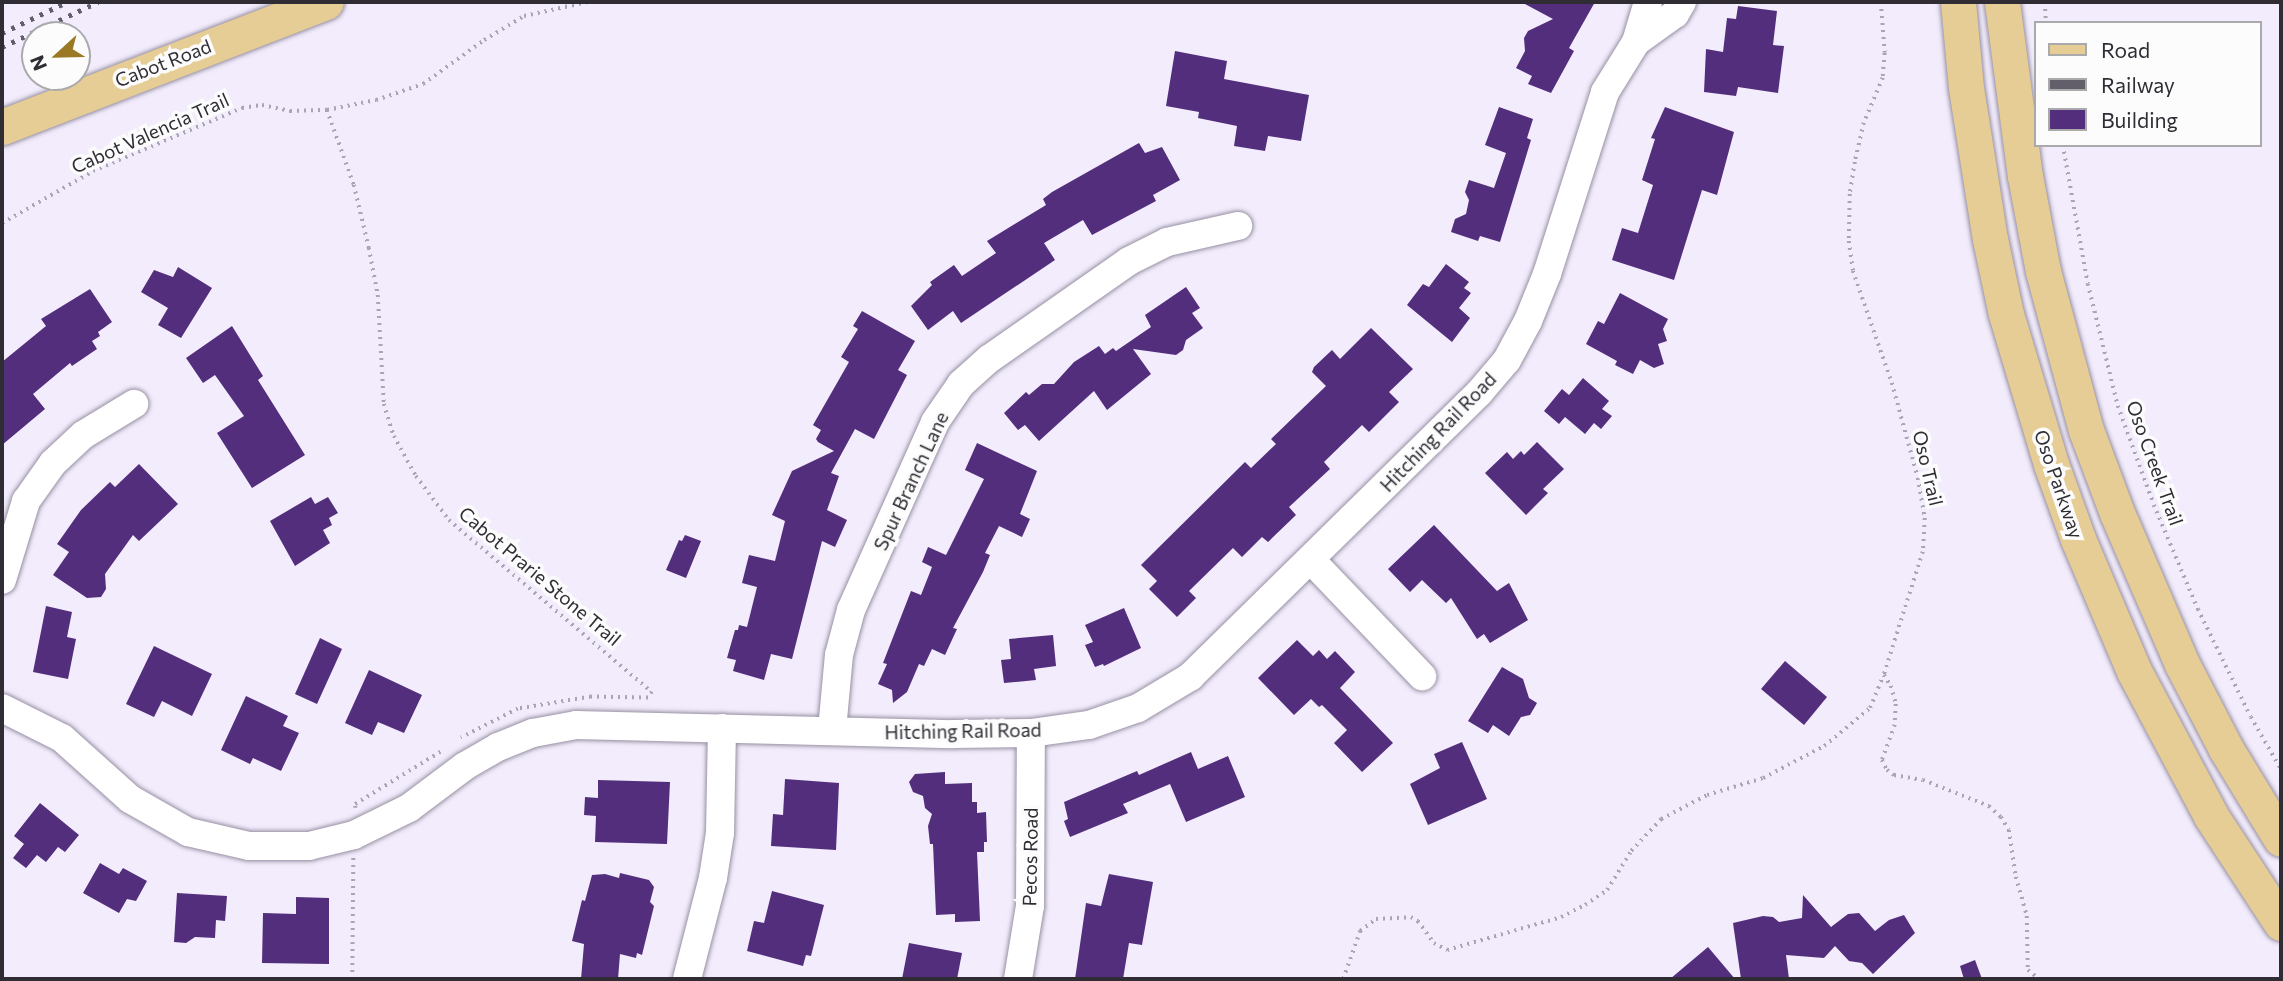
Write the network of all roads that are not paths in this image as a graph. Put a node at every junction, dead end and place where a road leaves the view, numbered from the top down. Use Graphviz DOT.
graph roads {
  1 [pos="326,2"];
  2 [pos="1648,2"];
  3 [pos="1682,2"];
  4 [pos="1958,2"];
  5 [pos="2002,2"];
  6 [pos="1636,42"];
  7 [pos="2,127"];
  8 [pos="1238,226"];
  9 [pos="134,404"];
  10 [pos="1311,560"];
  11 [pos="2,580"];
  12 [pos="1422,676"];
  13 [pos="2,708"];
  14 [pos="722,728"];
  15 [pos="832,730"];
  16 [pos="1031,733"];
  17 [pos="2281,839"];
  18 [pos="2281,923"];
  19 [pos="687,979"];
  20 [pos="1017,979"];
  1 -- 7 [label="main road, Cabot Road"];
  2 -- 6 [label="street, Hitching Rail Road"];
  3 -- 6 [label="street, Hitching Rail Road"];
  4 -- 18 [label="main road, Oso Parkway"];
  5 -- 17 [label="main road"];
  6 -- 10 [label="street, Hitching Rail Road"];
  8 -- 15 [label="street, Spur Branch Lane"];
  9 -- 11 [label="street"];
  10 -- 12 [label="street"];
  10 -- 16 [label="street, Hitching Rail Road"];
  13 -- 14 [label="street, Hitching Rail Road"];
  14 -- 15 [label="street, Hitching Rail Road"];
  14 -- 19 [label="street"];
  15 -- 16 [label="street, Hitching Rail Road"];
  16 -- 20 [label="street, Pecos Road"];
}
